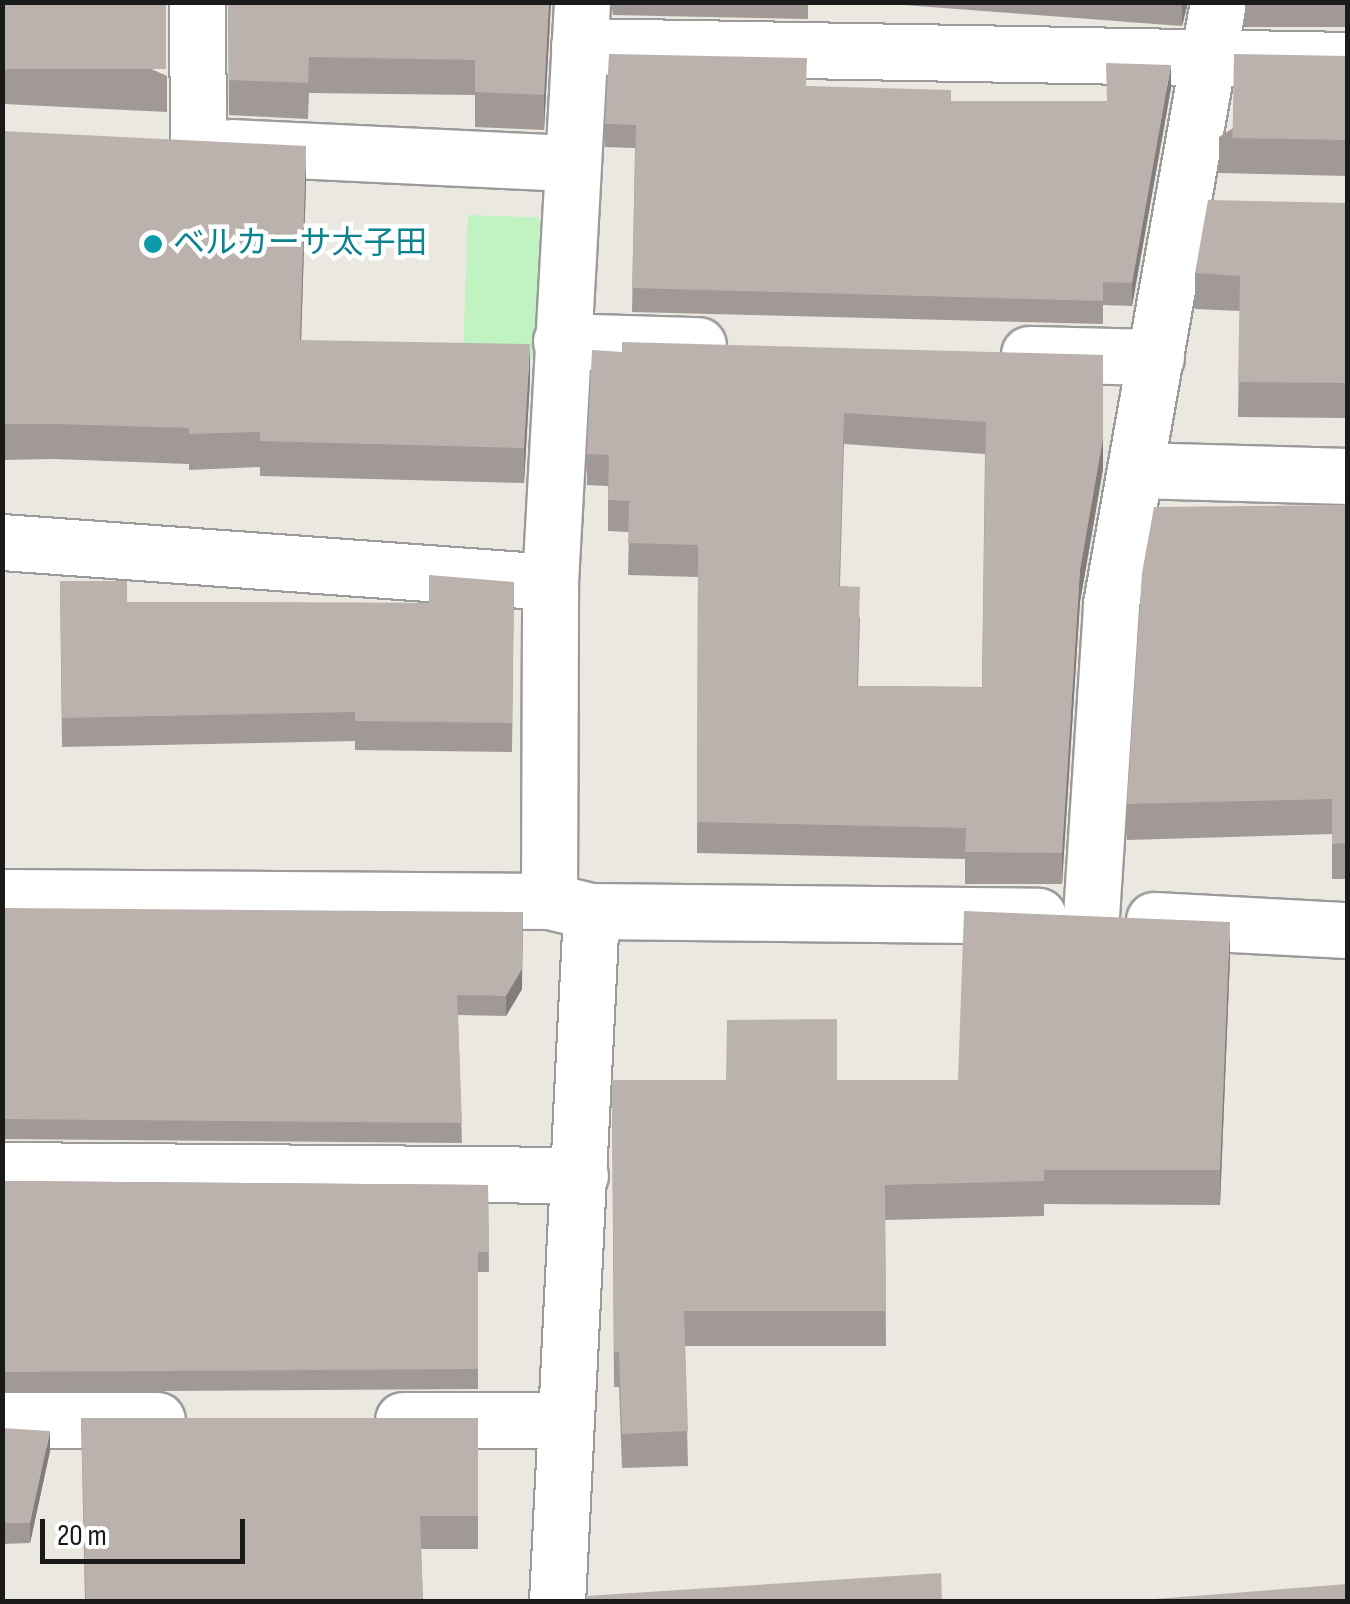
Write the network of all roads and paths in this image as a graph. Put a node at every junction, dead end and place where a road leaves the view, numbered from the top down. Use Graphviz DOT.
graph roads {
  1 [pos="197,2"];
  2 [pos="1218,2"];
  3 [pos="581,24"];
  4 [pos="1210,57"];
  5 [pos="1348,60"];
  6 [pos="140,142"];
  7 [pos="198,145"];
  8 [pos="573,163"];
  9 [pos="1183,203"];
  10 [pos="1238,204"];
  11 [pos="561,341"];
  12 [pos="759,346"];
  13 [pos="977,352"];
  14 [pos="1156,357"];
  15 [pos="1136,470"];
  16 [pos="1348,476"];
  17 [pos="2,542"];
  18 [pos="550,582"];
  19 [pos="2,897"];
  20 [pos="570,906"];
  21 [pos="1091,916"];
  22 [pos="1348,930"];
  23 [pos="2,1170"];
  24 [pos="580,1175"];
  25 [pos="2,1420"];
  26 [pos="216,1420"];
  27 [pos="351,1420"];
  28 [pos="564,1420"];
  29 [pos="556,1602"];
  1 -- 7 [label="street"];
  2 -- 4 [label="street"];
  3 -- 4 [label="street"];
  3 -- 8 [label="street"];
  4 -- 5 [label="street"];
  4 -- 9 [label="street"];
  6 -- 7 [label="street"];
  7 -- 8 [label="street"];
  8 -- 11 [label="street"];
  9 -- 10 [label="street"];
  9 -- 14 [label="street"];
  11 -- 12 [label="street"];
  11 -- 18 [label="street"];
  13 -- 14 [label="street"];
  14 -- 15 [label="street"];
  15 -- 16 [label="street"];
  15 -- 21 [label="street"];
  17 -- 18 [label="street"];
  18 -- 20 [label="street"];
  19 -- 20 [label="street"];
  20 -- 21 [label="street"];
  20 -- 24 [label="street"];
  21 -- 22 [label="street"];
  23 -- 24 [label="street"];
  24 -- 28 [label="street"];
  25 -- 26 [label="street"];
  27 -- 28 [label="street"];
  28 -- 29 [label="street"];
}
